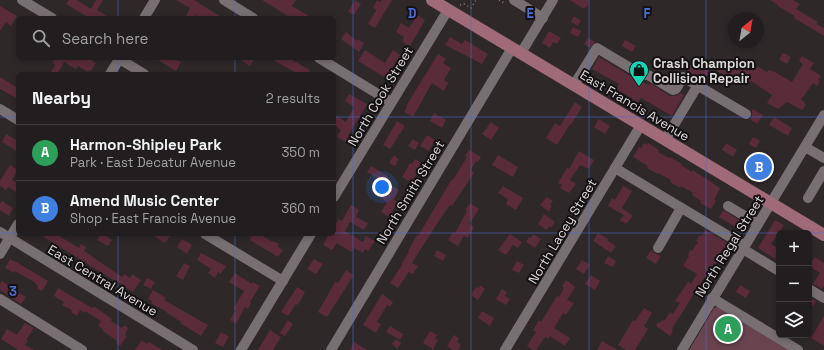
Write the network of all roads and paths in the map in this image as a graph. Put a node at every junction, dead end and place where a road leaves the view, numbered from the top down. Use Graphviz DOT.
graph roads {
  1 [pos="22,0"];
  2 [pos="155,0"];
  3 [pos="224,0"];
  4 [pos="432,0"];
  5 [pos="476,0"];
  6 [pos="514,0"];
  7 [pos="553,0"];
  8 [pos="460,5"];
  9 [pos="448,10"];
  10 [pos="49,16"];
  11 [pos="145,16"];
  12 [pos="250,16"];
  13 [pos="543,18"];
  14 [pos="517,51"];
  15 [pos="118,60"];
  16 [pos="122,60"];
  17 [pos="322,60"];
  18 [pos="111,72"];
  19 [pos="141,72"];
  20 [pos="574,85"];
  21 [pos="698,85"];
  22 [pos="392,102"];
  23 [pos="0,109"];
  24 [pos="746,114"];
  25 [pos="824,115"];
  26 [pos="16,119"];
  27 [pos="641,125"];
  28 [pos="665,140"];
  29 [pos="805,147"];
  30 [pos="824,158"];
  31 [pos="615,168"];
  32 [pos="824,171"];
  33 [pos="336,191"];
  34 [pos="808,198"];
  35 [pos="771,203"];
  36 [pos="728,206"];
  37 [pos="681,208"];
  38 [pos="758,224"];
  39 [pos="16,228"];
  40 [pos="0,232"];
  41 [pos="824,235"];
  42 [pos="208,236"];
  43 [pos="311,236"];
  44 [pos="10,238"];
  45 [pos="744,247"];
  46 [pos="658,248"];
  47 [pos="0,254"];
  48 [pos="776,269"];
  49 [pos="283,281"];
  50 [pos="812,291"];
  51 [pos="712,298"];
  52 [pos="824,298"];
  53 [pos="0,299"];
  54 [pos="82,350"];
  55 [pos="192,350"];
  56 [pos="241,350"];
  57 [pos="330,350"];
  58 [pos="505,350"];
  59 [pos="682,350"];
  60 [pos="798,350"];
  1 -- 10 [label="street"];
  2 -- 11 [label="street"];
  3 -- 12 [label="street"];
  4 -- 9 [label="main road, East Francis Avenue"];
  5 -- 8 [label="path"];
  6 -- 13 [label="street"];
  7 -- 13 [label="street, North Smith Street"];
  9 -- 14 [label="main road, East Francis Avenue"];
  9 -- 22 [label="street, North Cook Street"];
  13 -- 14 [label="street, North Smith Street"];
  14 -- 20 [label="main road, East Francis Avenue"];
  14 -- 57 [label="street, North Smith Street"];
  15 -- 18 [label="street"];
  16 -- 19 [label="street"];
  17 -- 22 [label="street"];
  20 -- 21 [label="street"];
  20 -- 27 [label="main road, East Francis Avenue"];
  21 -- 24 [label="street"];
  21 -- 28 [label="street"];
  22 -- 33 [label="street, North Cook Street"];
  23 -- 26 [label="street"];
  25 -- 29 [label="street, North Regal Street"];
  27 -- 28 [label="main road, East Francis Avenue"];
  27 -- 31 [label="street, North Lacey Street"];
  28 -- 35 [label="main road, East Francis Avenue"];
  29 -- 30 [label="street"];
  29 -- 35 [label="street, North Regal Street"];
  31 -- 37 [label="street"];
  31 -- 58 [label="street, North Lacey Street"];
  32 -- 34 [label="street"];
  35 -- 38 [label="street, North Regal Street"];
  35 -- 41 [label="main road, East Francis Avenue"];
  36 -- 38 [label="street"];
  37 -- 45 [label="street"];
  37 -- 46 [label="street"];
  38 -- 45 [label="street, North Regal Street"];
  39 -- 44 [label="street"];
  40 -- 44 [label="street, East Central Avenue"];
  42 -- 49 [label="street"];
  43 -- 49 [label="street"];
  44 -- 47 [label="street"];
  44 -- 55 [label="street, East Central Avenue"];
  45 -- 48 [label="street"];
  45 -- 51 [label="street, North Regal Street"];
  49 -- 56 [label="street"];
  50 -- 52 [label="street"];
  51 -- 59 [label="street, North Regal Street"];
  51 -- 60 [label="street"];
  53 -- 54 [label="street"];
}
